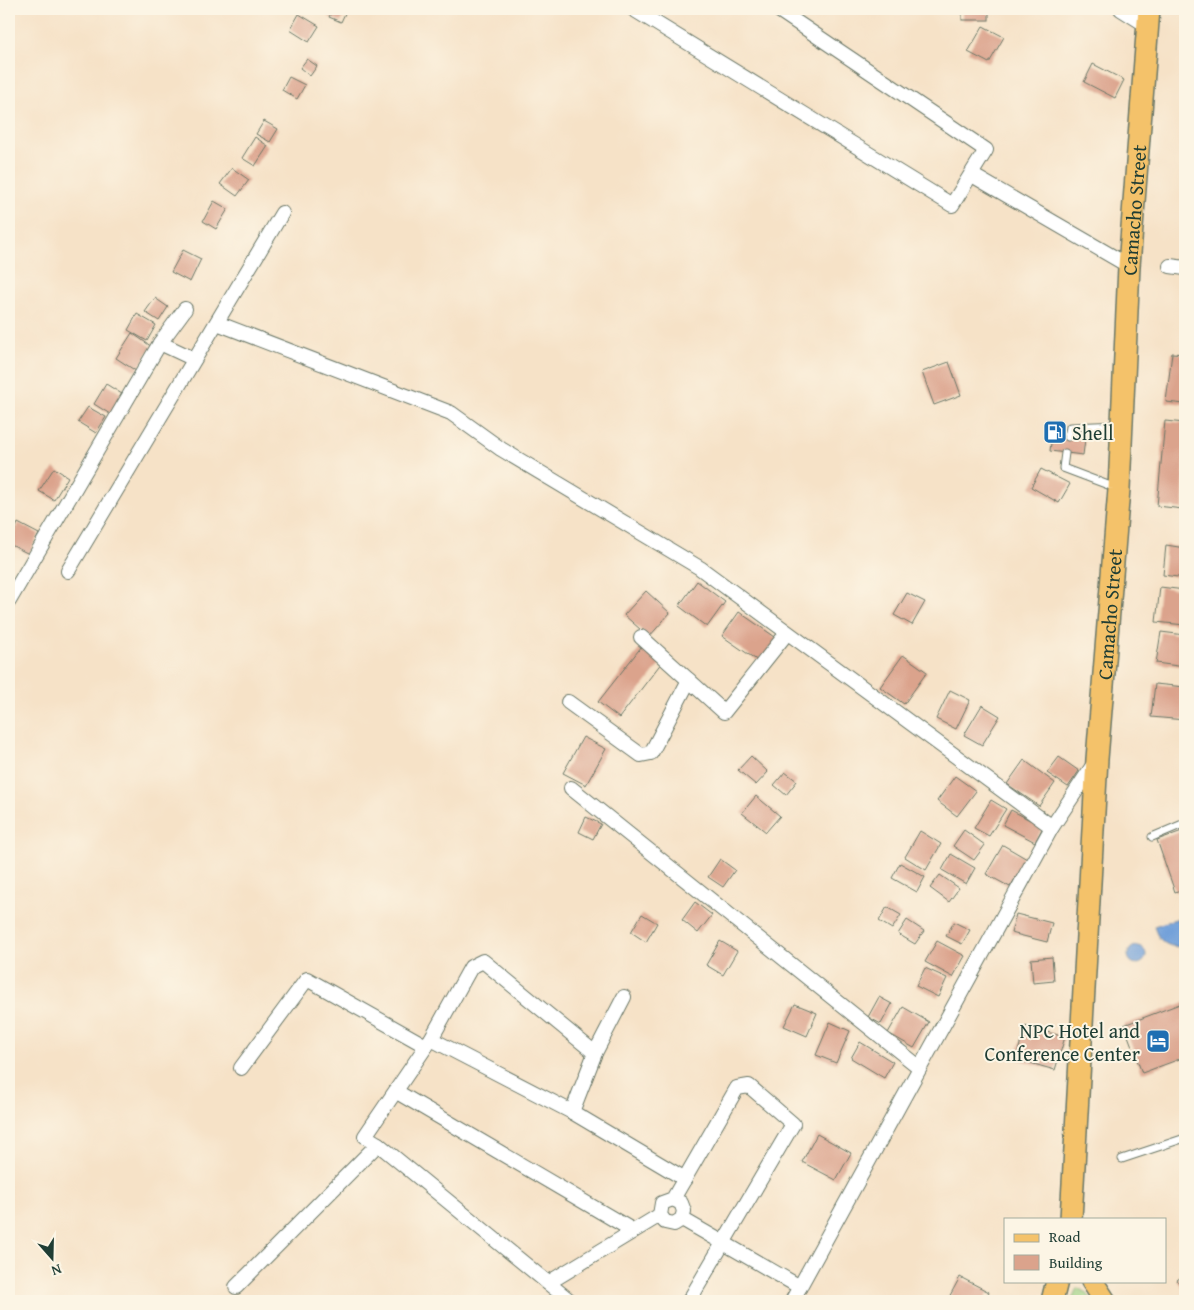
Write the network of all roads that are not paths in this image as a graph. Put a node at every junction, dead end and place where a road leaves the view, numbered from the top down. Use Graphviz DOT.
graph roads {
  1 [pos="633,9"];
  2 [pos="776,9"];
  3 [pos="1121,9"];
  4 [pos="1149,17"];
  5 [pos="972,175"];
  6 [pos="282,213"];
  7 [pos="1129,266"];
  8 [pos="1170,266"];
  9 [pos="1185,268"];
  10 [pos="185,309"];
  11 [pos="218,323"];
  12 [pos="160,343"];
  13 [pos="194,359"];
  14 [pos="1123,425"];
  15 [pos="1068,436"];
  16 [pos="1065,453"];
  17 [pos="1118,488"];
  18 [pos="68,571"];
  19 [pos="9,601"];
  20 [pos="786,633"];
  21 [pos="641,637"];
  22 [pos="689,680"];
  23 [pos="568,702"];
  24 [pos="1097,759"];
  25 [pos="571,788"];
  26 [pos="1185,823"];
  27 [pos="1052,827"];
  28 [pos="1152,837"];
  29 [pos="624,997"];
  30 [pos="429,1043"];
  31 [pos="595,1053"];
  32 [pos="919,1067"];
  33 [pos="241,1068"];
  34 [pos="396,1092"];
  35 [pos="572,1112"];
  36 [pos="1185,1138"];
  37 [pos="378,1144"];
  38 [pos="1122,1159"];
  39 [pos="685,1179"];
  40 [pos="673,1199"];
  41 [pos="660,1215"];
  42 [pos="682,1218"];
  43 [pos="1072,1218"];
  44 [pos="632,1230"];
  45 [pos="724,1243"];
  46 [pos="1057,1282"];
  47 [pos="1093,1282"];
  48 [pos="548,1283"];
  49 [pos="236,1287"];
  50 [pos="800,1287"];
  51 [pos="570,1301"];
  52 [pos="689,1301"];
  53 [pos="792,1301"];
  54 [pos="1052,1301"];
  55 [pos="1105,1301"];
  1 -- 5 [label="street"];
  2 -- 5 [label="street"];
  3 -- 4 [label="street"];
  4 -- 7 [label="main road, Camacho Street"];
  5 -- 7 [label="street"];
  6 -- 11 [label="street"];
  7 -- 14 [label="main road, Camacho Street"];
  8 -- 9 [label="street"];
  10 -- 12 [label="street"];
  11 -- 13 [label="street"];
  11 -- 20 [label="street"];
  12 -- 13 [label="street"];
  12 -- 19 [label="street"];
  13 -- 18 [label="street"];
  14 -- 15 [label="lane"];
  14 -- 17 [label="main road, Camacho Street"];
  16 -- 17 [label="lane"];
  17 -- 24 [label="main road, Camacho Street"];
  20 -- 22 [label="street"];
  20 -- 27 [label="street"];
  21 -- 22 [label="street"];
  22 -- 23 [label="street"];
  24 -- 27 [label="street"];
  24 -- 43 [label="main road, Camacho Street"];
  25 -- 32 [label="street"];
  26 -- 28 [label="lane"];
  27 -- 32 [label="street"];
  29 -- 31 [label="street"];
  30 -- 31 [label="street"];
  30 -- 33 [label="street"];
  30 -- 34 [label="street"];
  30 -- 35 [label="street"];
  31 -- 35 [label="street"];
  32 -- 50 [label="street"];
  34 -- 37 [label="street"];
  34 -- 44 [label="street"];
  35 -- 39 [label="street"];
  36 -- 38 [label="lane"];
  37 -- 48 [label="street"];
  37 -- 49 [label="street"];
  39 -- 40 [label="street"];
  39 -- 45 [label="street"];
  40 -- 41 [label="street"];
  40 -- 42 [label="street"];
  41 -- 42 [label="street"];
  41 -- 44 [label="street"];
  42 -- 45 [label="street"];
  44 -- 48 [label="street"];
  45 -- 50 [label="street"];
  45 -- 52 [label="street"];
  46 -- 54 [label="main road"];
  47 -- 55 [label="main road"];
  48 -- 51 [label="street"];
  50 -- 53 [label="street"];
}
